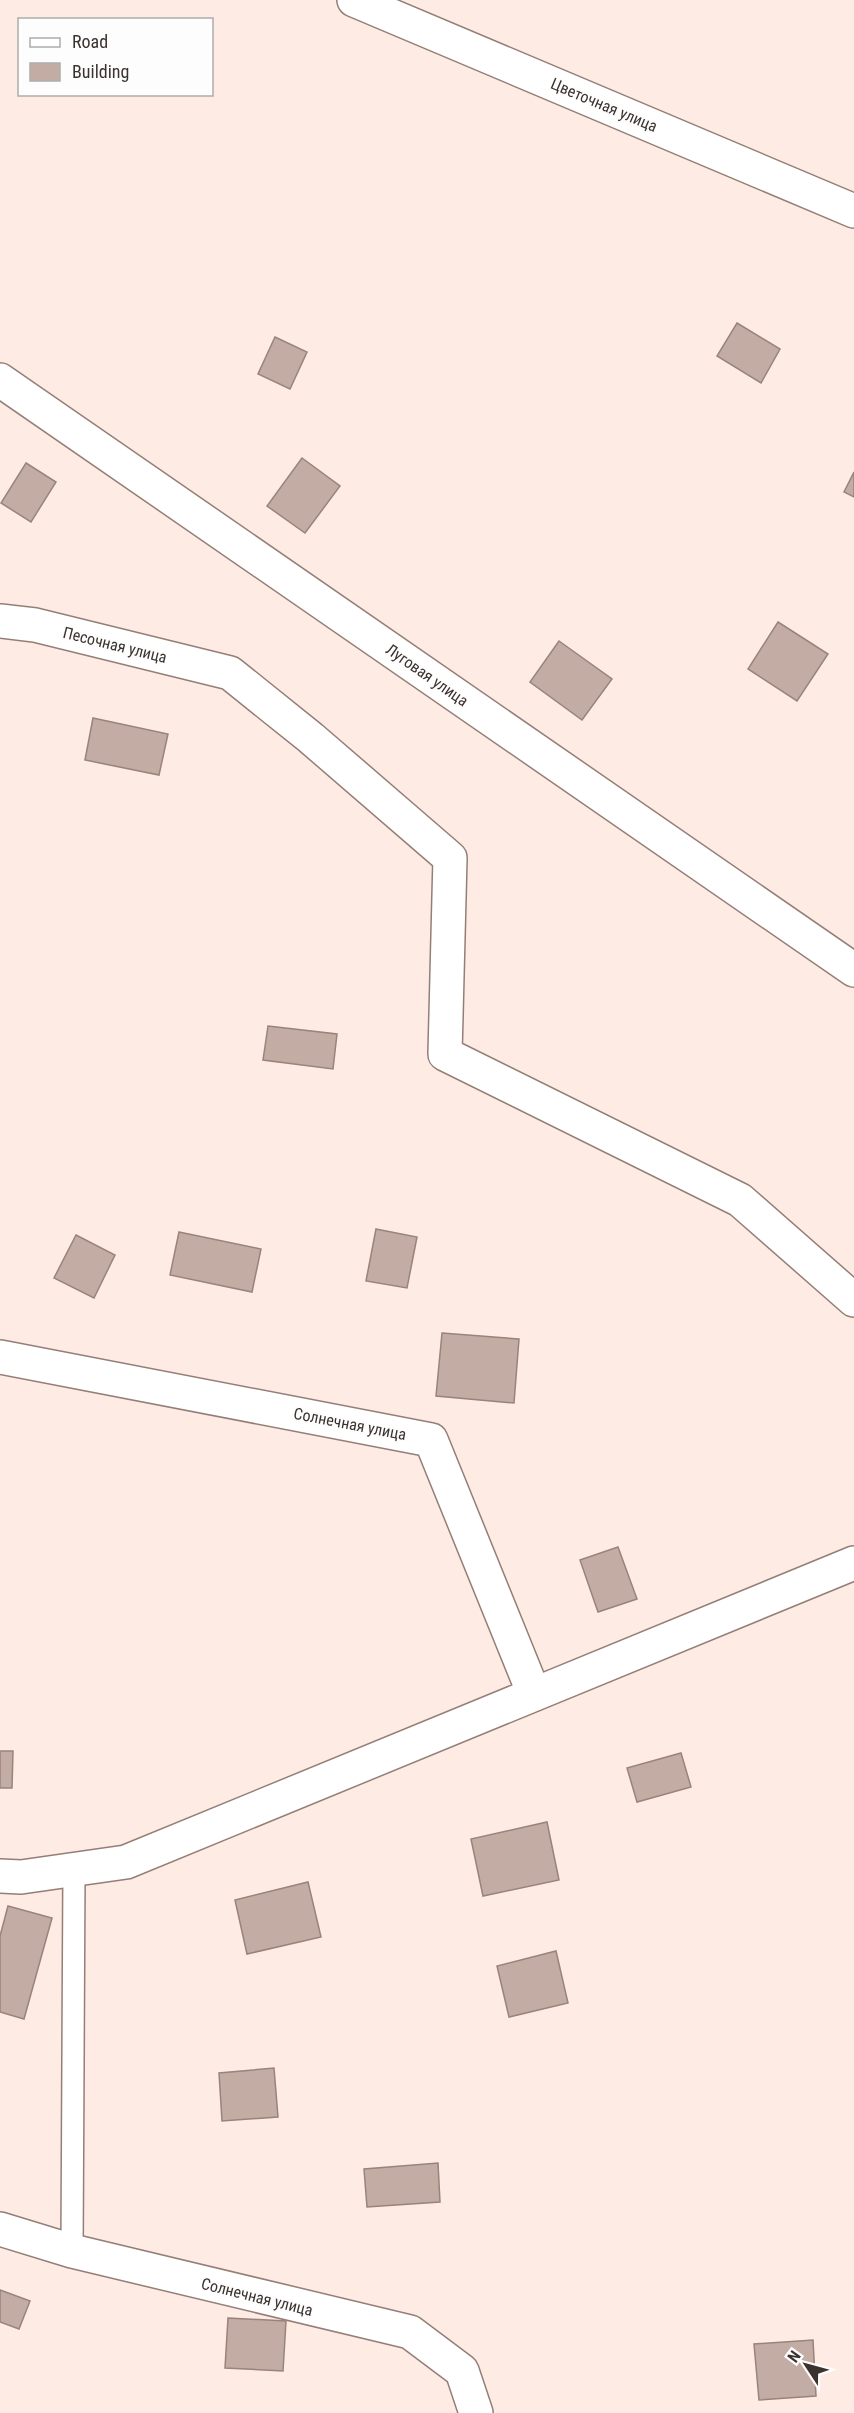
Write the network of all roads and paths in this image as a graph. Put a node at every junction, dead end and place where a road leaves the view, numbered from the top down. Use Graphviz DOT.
graph roads {
  1 [pos="354,0"];
  2 [pos="854,211"];
  3 [pos="0,380"];
  4 [pos="0,621"];
  5 [pos="854,970"];
  6 [pos="854,1300"];
  7 [pos="0,1357"];
  8 [pos="854,1563"];
  9 [pos="534,1694"];
  10 [pos="74,1869"];
  11 [pos="0,1876"];
  12 [pos="0,2229"];
  13 [pos="72,2251"];
  14 [pos="476,2413"];
  1 -- 2 [label="street, Цветочная улица"];
  3 -- 5 [label="street, Луговая улица"];
  4 -- 6 [label="street, Песочная улица"];
  7 -- 9 [label="street, Солнечная улица"];
  8 -- 9 [label="street"];
  9 -- 10 [label="street"];
  10 -- 11 [label="street"];
  10 -- 13 [label="lane"];
  12 -- 13 [label="street, Солнечная улица"];
  13 -- 14 [label="street, Солнечная улица"];
}
